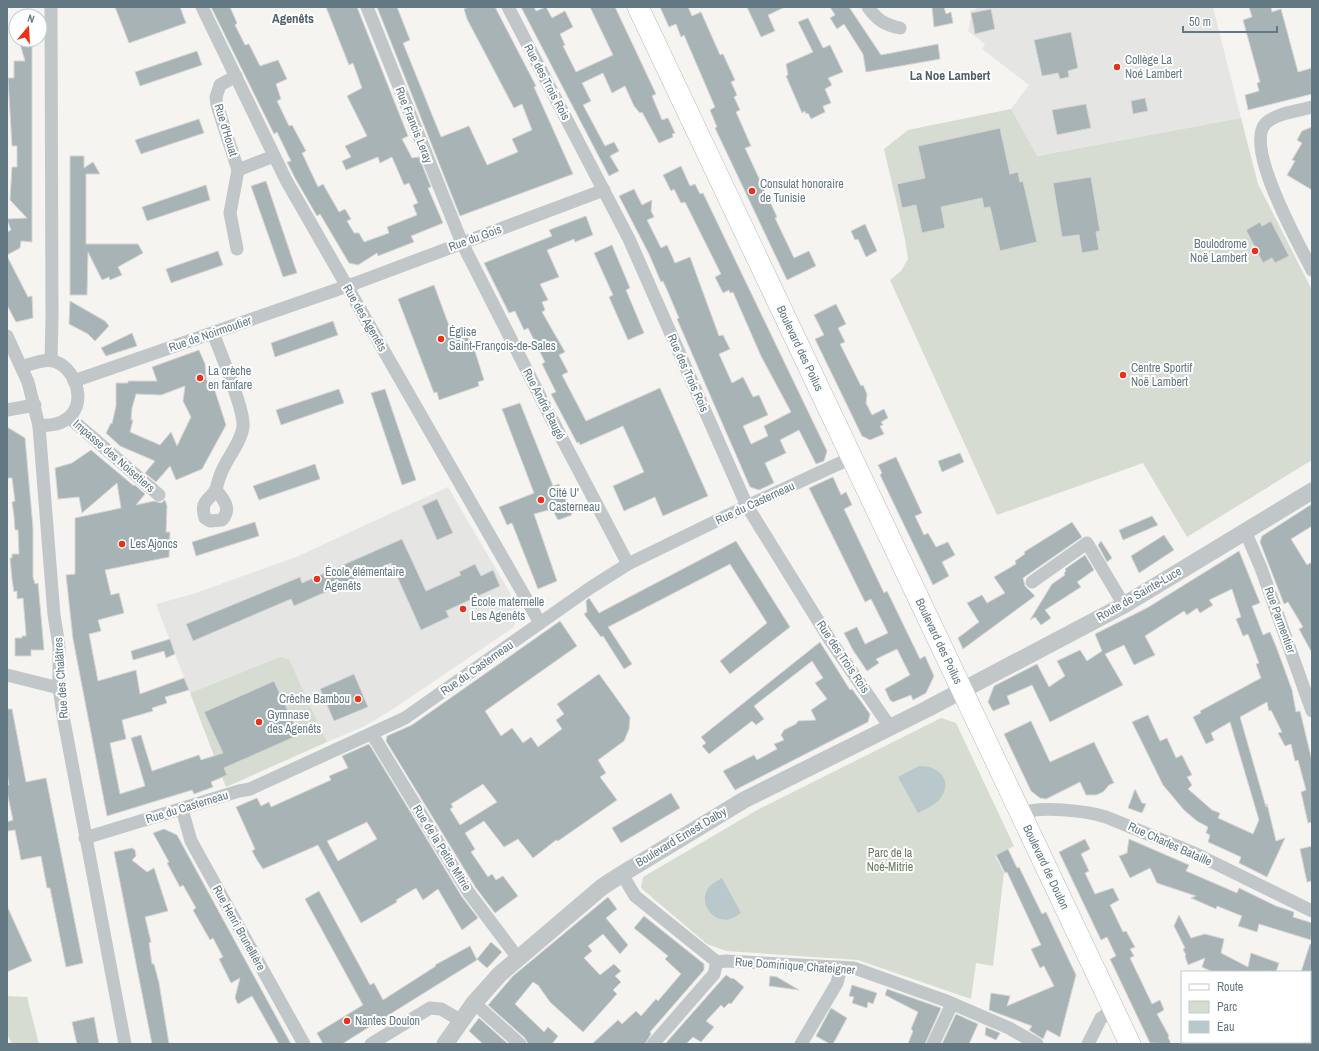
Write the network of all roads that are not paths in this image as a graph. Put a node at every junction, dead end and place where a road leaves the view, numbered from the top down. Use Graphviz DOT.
graph roads {
  1 [pos="51,7"];
  2 [pos="202,7"];
  3 [pos="366,7"];
  4 [pos="508,7"];
  5 [pos="638,7"];
  6 [pos="868,7"];
  7 [pos="900,28"];
  8 [pos="236,76"];
  9 [pos="1312,107"];
  10 [pos="274,156"];
  11 [pos="238,170"];
  12 [pos="604,190"];
  13 [pos="462,243"];
  14 [pos="237,249"];
  15 [pos="1312,270"];
  16 [pos="346,286"];
  17 [pos="213,333"];
  18 [pos="7,336"];
  19 [pos="51,360"];
  20 [pos="22,367"];
  21 [pos="74,381"];
  22 [pos="35,405"];
  23 [pos="7,410"];
  24 [pos="70,418"];
  25 [pos="38,426"];
  26 [pos="852,458"];
  27 [pos="216,490"];
  28 [pos="1312,491"];
  29 [pos="159,495"];
  30 [pos="747,506"];
  31 [pos="1245,531"];
  32 [pos="628,564"];
  33 [pos="1032,582"];
  34 [pos="1124,605"];
  35 [pos="540,622"];
  36 [pos="7,675"];
  37 [pos="59,688"];
  38 [pos="962,690"];
  39 [pos="1312,711"];
  40 [pos="890,727"];
  41 [pos="372,734"];
  42 [pos="182,809"];
  43 [pos="1021,814"];
  44 [pos="85,838"];
  45 [pos="622,874"];
  46 [pos="1312,911"];
  47 [pos="518,958"];
  48 [pos="717,962"];
  49 [pos="841,968"];
  50 [pos="474,1003"];
  51 [pos="952,1004"];
  52 [pos="1114,1010"];
  53 [pos="460,1020"];
  54 [pos="125,1044"];
  55 [pos="304,1044"];
  56 [pos="371,1044"];
  57 [pos="444,1044"];
  58 [pos="520,1044"];
  59 [pos="653,1044"];
  60 [pos="801,1044"];
  61 [pos="934,1044"];
  62 [pos="1037,1044"];
  63 [pos="1088,1044"];
  64 [pos="1130,1044"];
  1 -- 19 [label="street"];
  2 -- 8 [label="street, Rue des Agenêts"];
  3 -- 13 [label="street, Rue Francis Leray"];
  4 -- 12 [label="street, Rue des Trois Rois"];
  5 -- 26 [label="main road, Boulevard des Poilus"];
  6 -- 7 [label="street"];
  8 -- 10 [label="street, Rue des Agenêts"];
  8 -- 11 [label="street, Rue d'Houat"];
  9 -- 15 [label="street"];
  10 -- 11 [label="street, Rue d'Houat"];
  10 -- 16 [label="street, Rue des Agenêts"];
  11 -- 14 [label="street, Rue d'Houat"];
  12 -- 13 [label="street, Rue du Gois"];
  12 -- 30 [label="street, Rue des Trois Rois"];
  13 -- 16 [label="street, Rue du Gois"];
  13 -- 32 [label="street, Rue André Baugé"];
  16 -- 17 [label="street, Rue de Noirmoutier"];
  16 -- 35 [label="street, Rue des Agenêts"];
  17 -- 21 [label="street, Rue de Noirmoutier"];
  17 -- 27 [label="street"];
  18 -- 20 [label="street, Rue des Chalâtres"];
  19 -- 20 [label="street"];
  19 -- 21 [label="street"];
  20 -- 22 [label="street, Rue des Chalâtres"];
  21 -- 24 [label="street"];
  22 -- 23 [label="street"];
  22 -- 25 [label="street, Rue des Chalâtres"];
  24 -- 25 [label="street"];
  24 -- 29 [label="street, Impasse des Noisetiers"];
  25 -- 37 [label="street, Rue des Chalâtres"];
  26 -- 30 [label="street, Rue du Casterneau"];
  26 -- 38 [label="main road, Boulevard des Poilus"];
  28 -- 31 [label="street, Route de Sainte-Luce"];
  30 -- 32 [label="street, Rue du Casterneau"];
  30 -- 40 [label="street, Rue des Trois Rois"];
  31 -- 34 [label="street, Route de Sainte-Luce"];
  31 -- 39 [label="street, Rue Parmentier"];
  32 -- 35 [label="street, Rue du Casterneau"];
  33 -- 34 [label="street"];
  34 -- 38 [label="street, Route de Sainte-Luce"];
  35 -- 41 [label="street, Rue du Casterneau"];
  36 -- 37 [label="street"];
  37 -- 44 [label="street, Rue des Chalâtres"];
  38 -- 40 [label="street, Boulevard Ernest Dalby"];
  38 -- 43 [label="main road, Boulevard de Doulon"];
  40 -- 45 [label="street, Boulevard Ernest Dalby"];
  41 -- 42 [label="street, Rue du Casterneau"];
  41 -- 47 [label="street, Rue de la Petite Mitrie"];
  42 -- 44 [label="street, Rue du Casterneau"];
  42 -- 55 [label="street, Rue Henri Brunellière"];
  43 -- 46 [label="street, Rue Charles Bataille"];
  43 -- 52 [label="main road, Boulevard de Doulon"];
  44 -- 54 [label="street, Rue des Chalâtres"];
  45 -- 47 [label="street, Boulevard Ernest Dalby"];
  45 -- 48 [label="street"];
  47 -- 50 [label="street, Boulevard Ernest Dalby"];
  48 -- 49 [label="street, Rue Dominique Chateigner"];
  48 -- 59 [label="street"];
  49 -- 51 [label="street, Rue Dominique Chateigner"];
  49 -- 60 [label="street"];
  50 -- 53 [label="street, Boulevard Ernest Dalby"];
  50 -- 58 [label="street"];
  51 -- 61 [label="street"];
  51 -- 62 [label="street, Rue Dominique Chateigner"];
  52 -- 63 [label="street"];
  52 -- 64 [label="main road, Boulevard de Doulon"];
  53 -- 56 [label="street"];
  53 -- 57 [label="street, Boulevard Ernest Dalby"];
}
